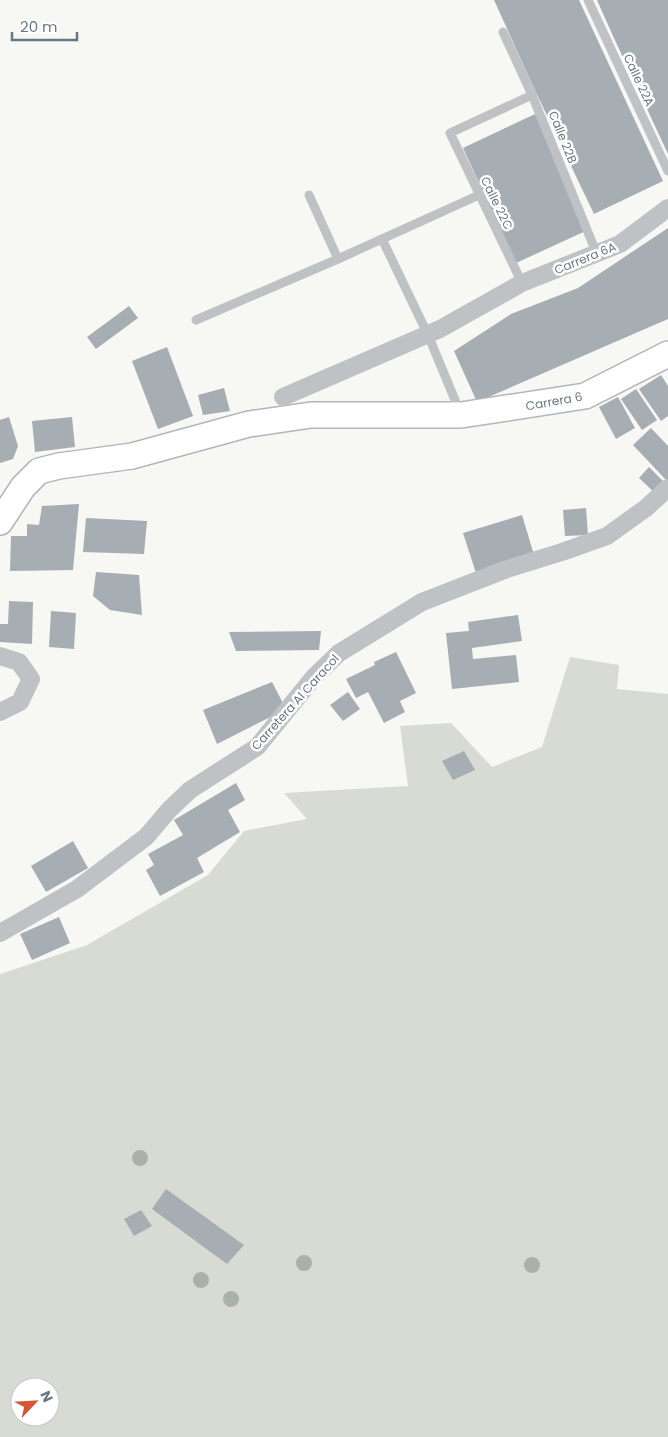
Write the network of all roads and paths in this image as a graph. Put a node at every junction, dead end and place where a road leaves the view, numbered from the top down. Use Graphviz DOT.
graph roads {
  1 [pos="588,0"];
  2 [pos="503,32"];
  3 [pos="532,95"];
  4 [pos="668,171"];
  5 [pos="309,195"];
  6 [pos="479,195"];
  7 [pos="668,208"];
  8 [pos="382,238"];
  9 [pos="596,252"];
  10 [pos="338,259"];
  11 [pos="522,284"];
  12 [pos="196,320"];
  13 [pos="428,335"];
  14 [pos="668,354"];
  15 [pos="283,397"];
  16 [pos="462,416"];
  17 [pos="668,488"];
  18 [pos="0,522"];
  19 [pos="0,656"];
  20 [pos="0,712"];
  21 [pos="0,933"];
  1 -- 4 [label="lane, Calle 22A"];
  2 -- 3 [label="lane, Calle 22B"];
  3 -- 6 [label="lane, Calle 22C"];
  3 -- 9 [label="lane, Calle 22B"];
  5 -- 10 [label="lane"];
  6 -- 8 [label="lane"];
  6 -- 11 [label="lane, Calle 22C"];
  7 -- 9 [label="street, Carrera 6A"];
  8 -- 10 [label="lane"];
  8 -- 13 [label="lane"];
  9 -- 11 [label="street, Carrera 6A"];
  10 -- 12 [label="lane"];
  11 -- 13 [label="street, Carrera 6A"];
  13 -- 15 [label="street, Carrera 6A"];
  13 -- 16 [label="lane"];
  14 -- 16 [label="street, Carrera 6"];
  16 -- 18 [label="street, Carrera 6"];
  17 -- 21 [label="street, Carretera Al Caracol"];
  19 -- 20 [label="street"];
}
